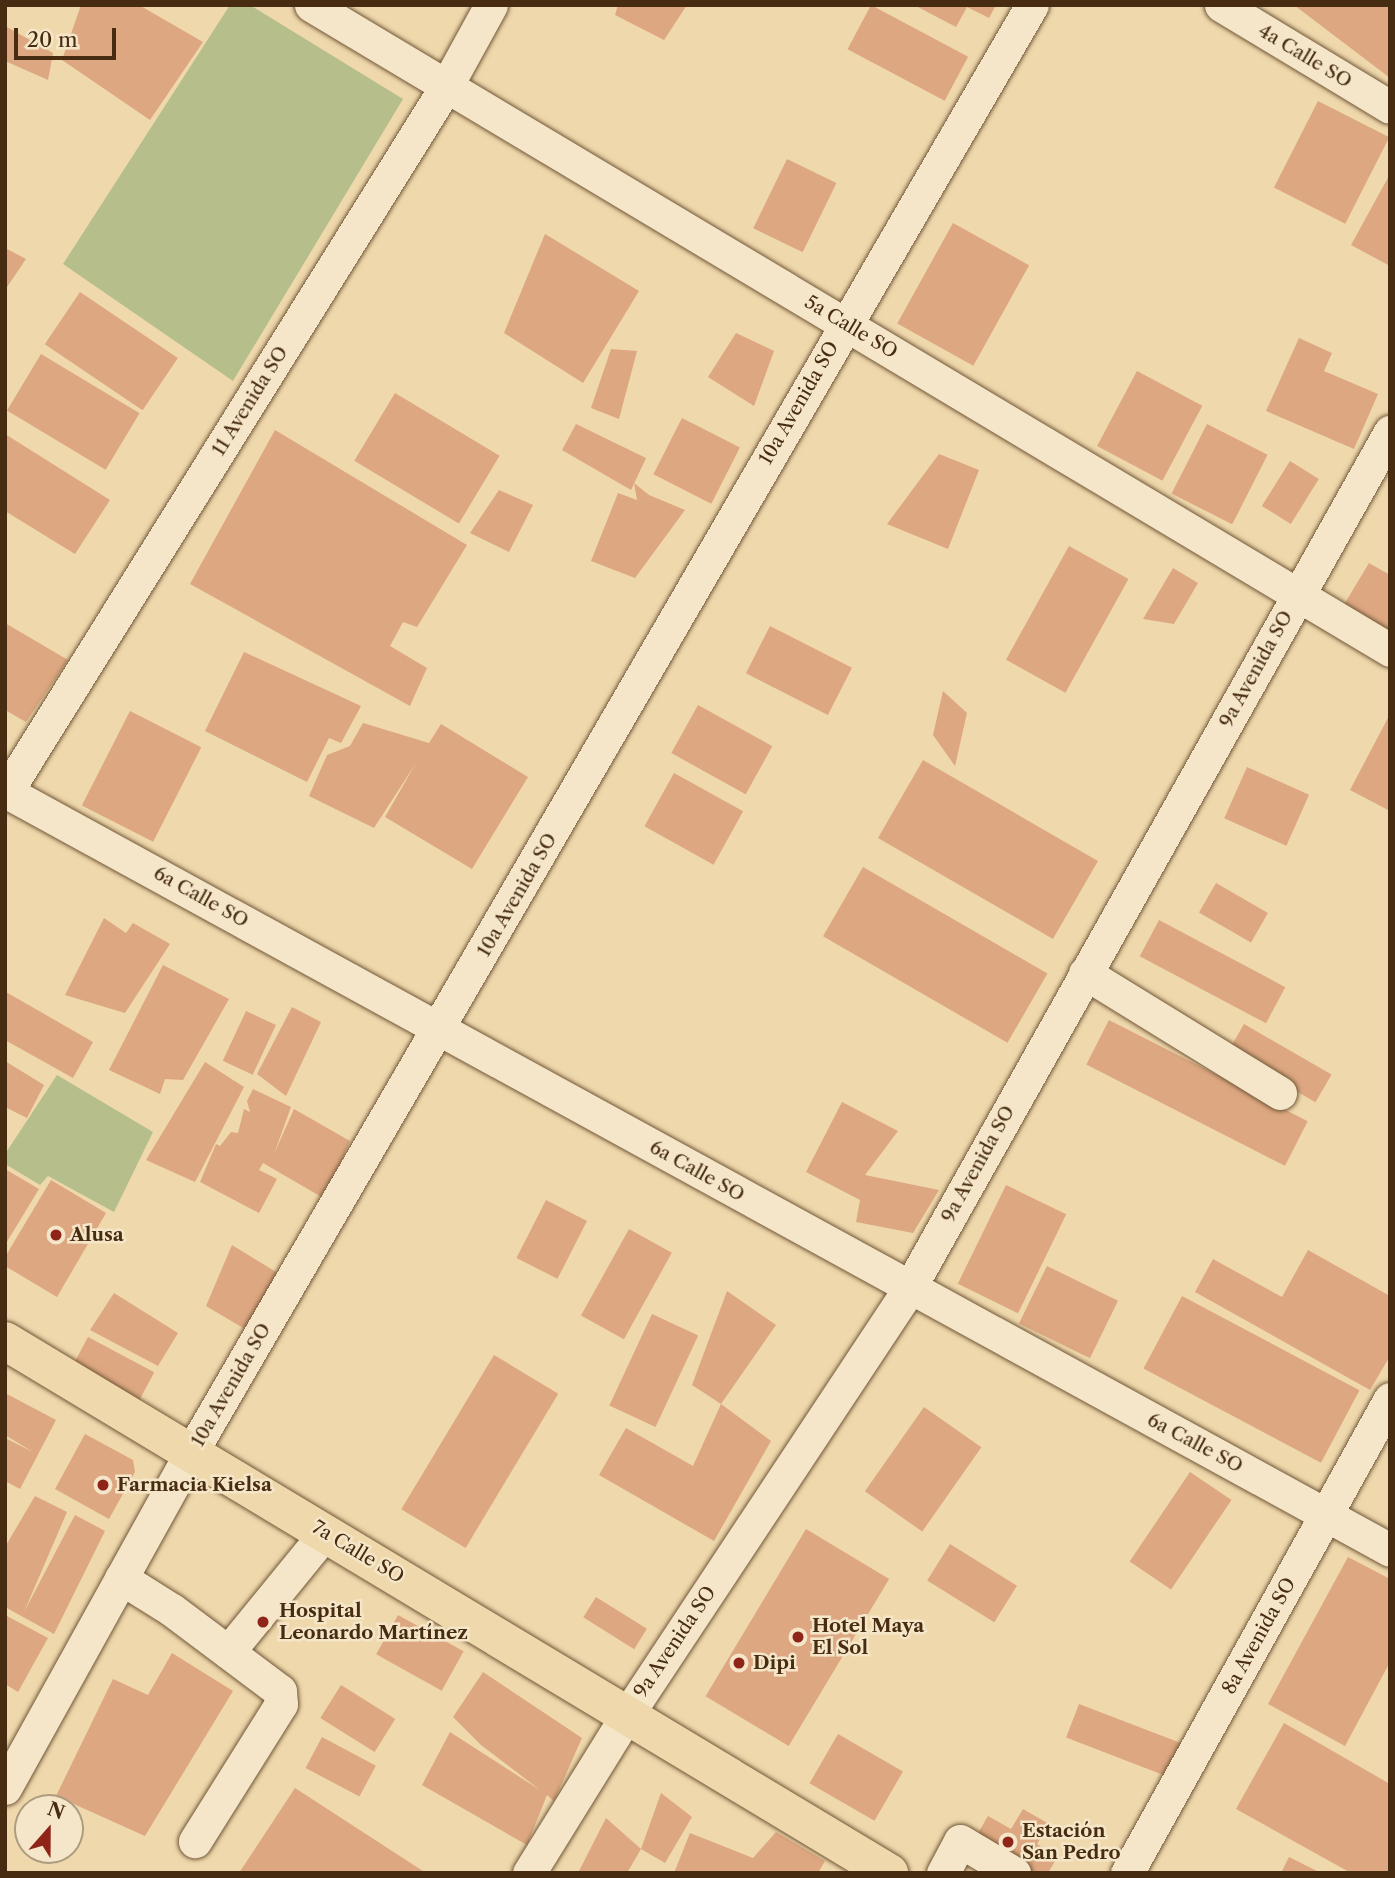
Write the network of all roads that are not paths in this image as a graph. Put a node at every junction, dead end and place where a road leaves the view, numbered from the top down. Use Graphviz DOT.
graph roads {
  1 [pos="311,5"];
  2 [pos="491,5"];
  3 [pos="1032,5"];
  4 [pos="1221,5"];
  5 [pos="447,85"];
  6 [pos="1390,107"];
  7 [pos="845,323"];
  8 [pos="1390,432"];
  9 [pos="1297,595"];
  10 [pos="1390,650"];
  11 [pos="6,792"];
  12 [pos="1085,973"];
  13 [pos="441,1028"];
  14 [pos="1280,1093"];
  15 [pos="909,1289"];
  16 [pos="5,1341"];
  17 [pos="1390,1399"];
  18 [pos="192,1451"];
  19 [pos="1326,1514"];
  20 [pos="326,1532"];
  21 [pos="1390,1550"];
  22 [pos="121,1578"];
  23 [pos="228,1652"];
  24 [pos="627,1715"];
  25 [pos="5,1787"];
  26 [pos="195,1841"];
  27 [pos="529,1873"];
  28 [pos="889,1873"];
  29 [pos="943,1873"];
  30 [pos="1014,1873"];
  31 [pos="1127,1873"];
  1 -- 5 [label="street, 5a Calle SO"];
  2 -- 5 [label="street, 11 Avenida SO"];
  3 -- 7 [label="street, 10a Avenida SO"];
  4 -- 6 [label="street, 4a Calle SO"];
  5 -- 7 [label="street, 5a Calle SO"];
  5 -- 11 [label="street, 11 Avenida SO"];
  7 -- 9 [label="street, 5a Calle SO"];
  7 -- 13 [label="street, 10a Avenida SO"];
  8 -- 9 [label="street, 9a Avenida SO"];
  9 -- 10 [label="street, 5a Calle SO"];
  9 -- 12 [label="street, 9a Avenida SO"];
  11 -- 13 [label="street, 6a Calle SO"];
  12 -- 14 [label="street"];
  12 -- 15 [label="street, 9a Avenida SO"];
  13 -- 15 [label="street, 6a Calle SO"];
  13 -- 18 [label="street, 10a Avenida SO"];
  15 -- 19 [label="street, 6a Calle SO"];
  15 -- 24 [label="street, 9a Avenida SO"];
  16 -- 18 [label="main road, 7a Calle SO"];
  17 -- 19 [label="street, 8a Avenida SO"];
  18 -- 20 [label="main road, 7a Calle SO"];
  18 -- 22 [label="street, 10a Avenida SO"];
  19 -- 21 [label="street, 6a Calle SO"];
  19 -- 31 [label="street, 8a Avenida SO"];
  20 -- 23 [label="street"];
  20 -- 24 [label="main road, 7a Calle SO"];
  22 -- 23 [label="street"];
  22 -- 25 [label="street, 10a Avenida SO"];
  23 -- 26 [label="street"];
  24 -- 27 [label="street, 9a Avenida SO"];
  24 -- 28 [label="main road, 7a Calle SO"];
  29 -- 30 [label="street"];
}
